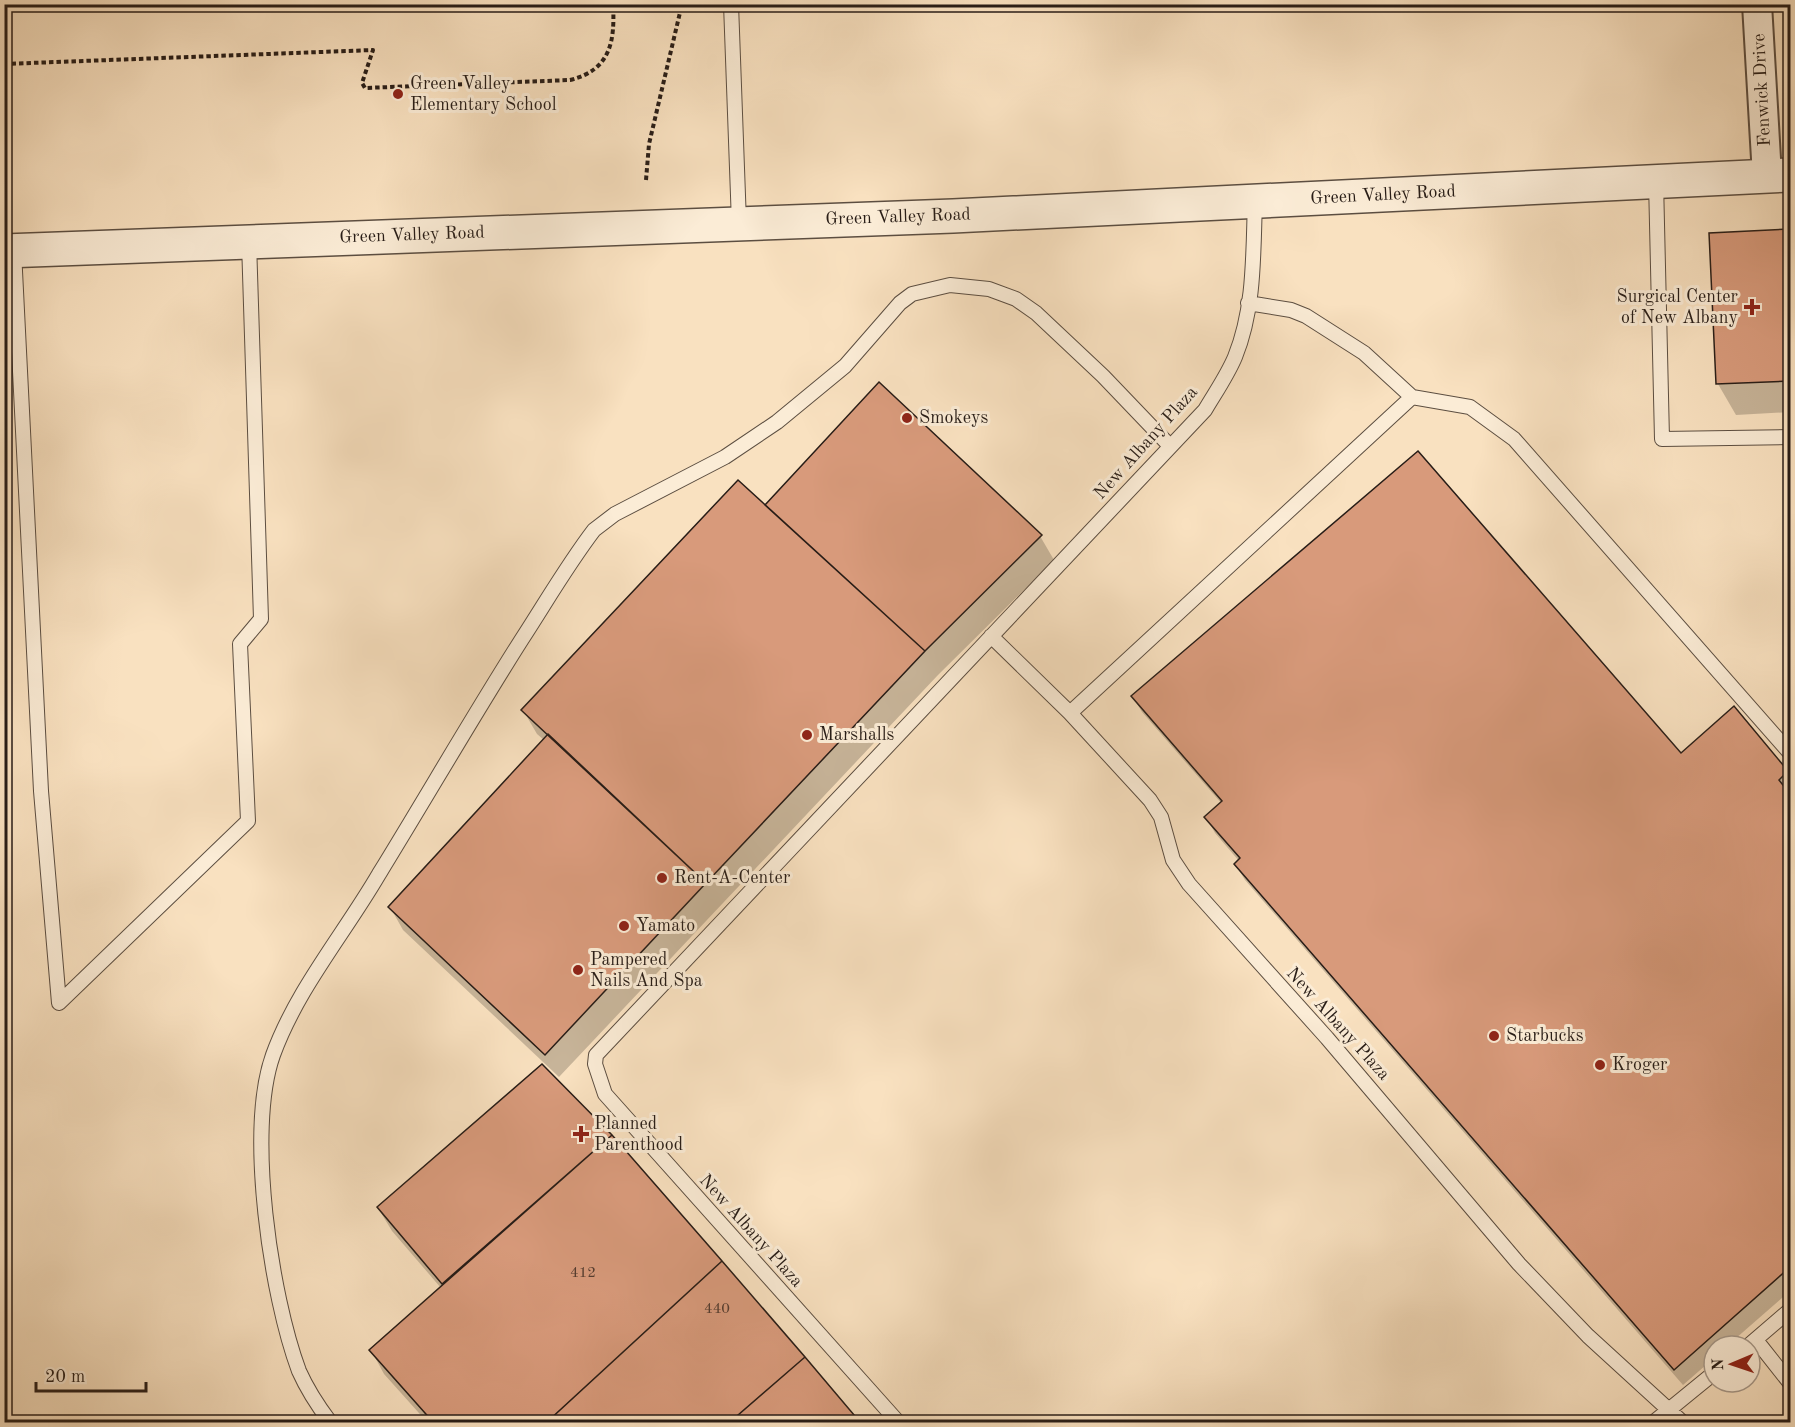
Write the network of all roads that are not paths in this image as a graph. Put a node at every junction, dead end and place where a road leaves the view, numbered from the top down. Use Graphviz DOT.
graph roads {
  1 [pos="731,4"];
  2 [pos="1757,4"];
  3 [pos="1779,175"];
  4 [pos="1656,181"];
  5 [pos="1255,201"];
  6 [pos="739,223"];
  7 [pos="249,242"];
  8 [pos="9,251"];
  9 [pos="1248,303"];
  10 [pos="1412,397"];
  11 [pos="1791,437"];
  12 [pos="1170,446"];
  13 [pos="991,636"];
  14 [pos="1070,713"];
  15 [pos="1791,753"];
  16 [pos="1791,1310"];
  17 [pos="1762,1335"];
  18 [pos="1762,1353"];
  19 [pos="1702,1383"];
  20 [pos="1791,1383"];
  21 [pos="1670,1409"];
  22 [pos="330,1422"];
  23 [pos="898,1422"];
  24 [pos="1654,1422"];
  25 [pos="1682,1422"];
  1 -- 6 [label="lane"];
  2 -- 3 [label="street, Fenwick Drive"];
  3 -- 4 [label="street, Green Valley Road"];
  4 -- 5 [label="street, Green Valley Road"];
  4 -- 11 [label="lane"];
  5 -- 6 [label="street, Green Valley Road"];
  5 -- 9 [label="lane, New Albany Plaza"];
  6 -- 7 [label="street, Green Valley Road"];
  7 -- 8 [label="street, Green Valley Road"];
  7 -- 8 [label="lane"];
  9 -- 10 [label="lane"];
  9 -- 12 [label="lane, New Albany Plaza"];
  10 -- 14 [label="lane"];
  10 -- 15 [label="lane"];
  12 -- 13 [label="lane, New Albany Plaza"];
  12 -- 22 [label="lane"];
  13 -- 14 [label="lane, New Albany Plaza"];
  13 -- 23 [label="lane, New Albany Plaza"];
  14 -- 21 [label="lane, New Albany Plaza"];
  16 -- 17 [label="lane"];
  18 -- 20 [label="lane"];
  19 -- 21 [label="lane"];
  21 -- 24 [label="lane"];
  21 -- 25 [label="lane, New Albany Plaza"];
}
